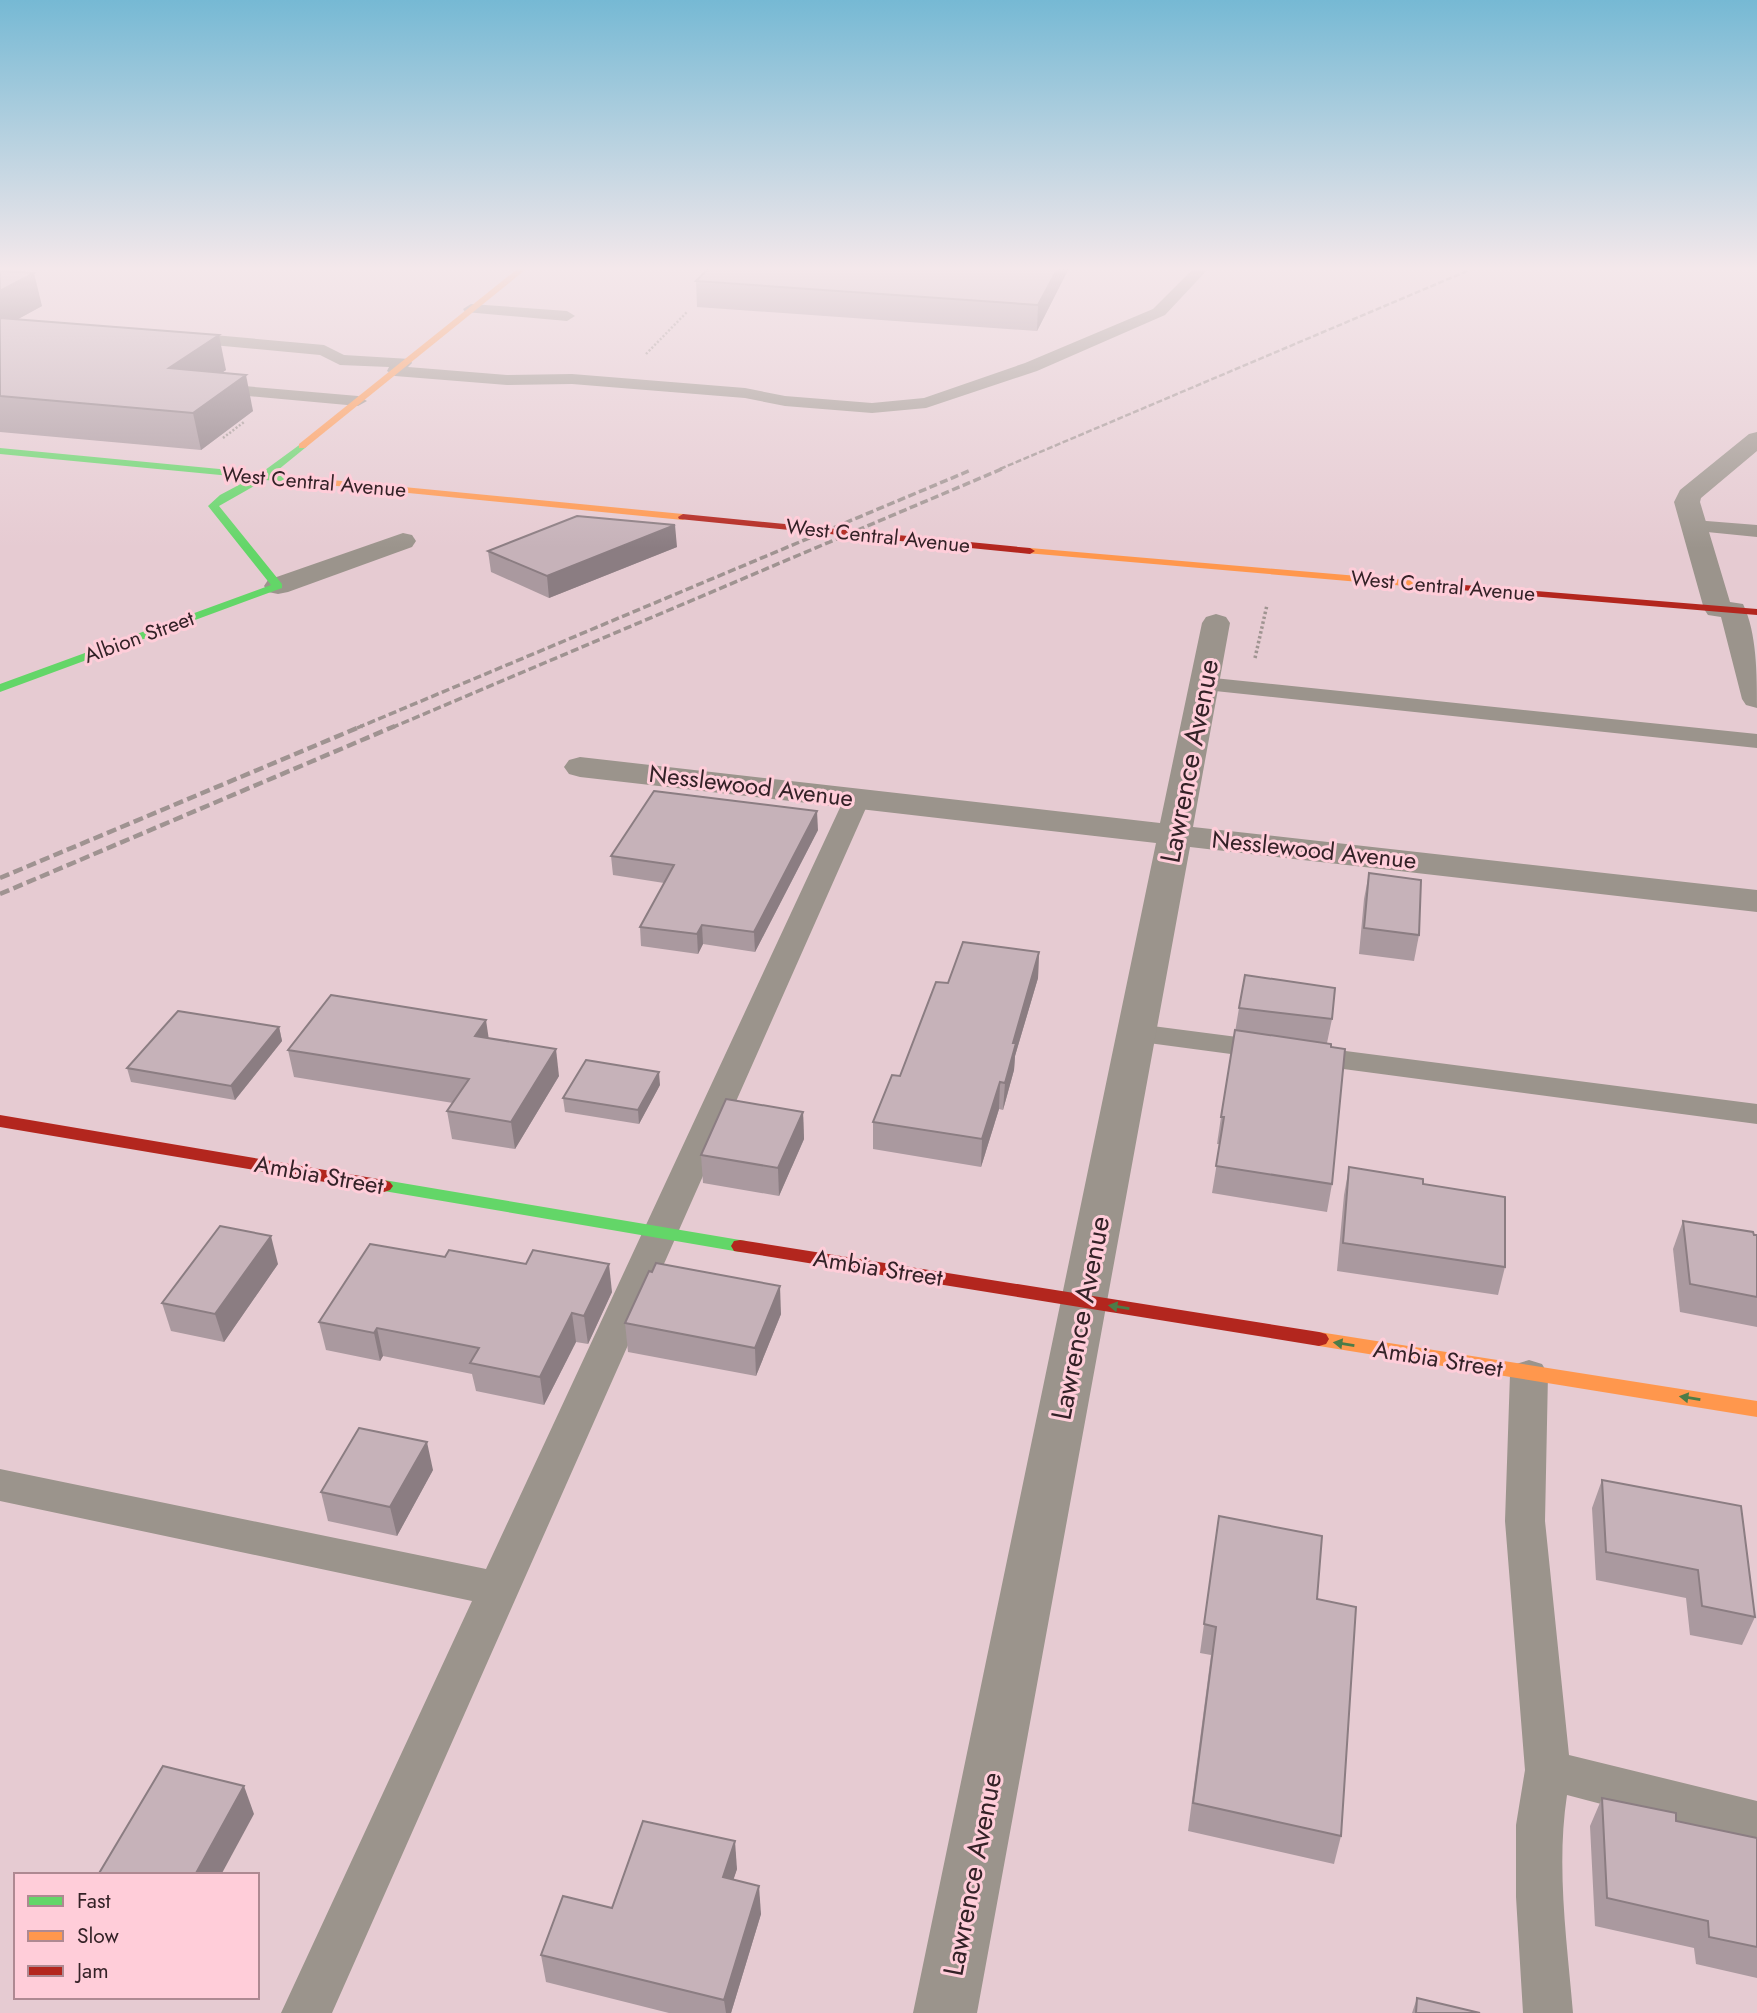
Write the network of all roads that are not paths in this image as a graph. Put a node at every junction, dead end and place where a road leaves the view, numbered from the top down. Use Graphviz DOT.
graph roads {
  1 [pos="340,360"];
  2 [pos="408,360"];
  3 [pos="1045,360"];
  4 [pos="399,367"];
  5 [pos="507,380"];
  6 [pos="232,390"];
  7 [pos="358,401"];
  8 [pos="785,401"];
  9 [pos="1757,439"];
  10 [pos="0,451"];
  11 [pos="263,477"];
  12 [pos="1694,526"];
  13 [pos="1757,531"];
  14 [pos="403,541"];
  15 [pos="278,586"];
  16 [pos="1736,610"];
  17 [pos="1216,622"];
  18 [pos="1204,684"];
  19 [pos="0,688"];
  20 [pos="1757,699"];
  21 [pos="1757,741"];
  22 [pos="580,766"];
  23 [pos="857,799"];
  24 [pos="1175,835"];
  25 [pos="1757,901"];
  26 [pos="1137,1033"];
  27 [pos="1757,1114"];
  28 [pos="0,1121"];
  29 [pos="660,1233"];
  30 [pos="1083,1301"];
  31 [pos="1529,1374"];
  32 [pos="1757,1409"];
  33 [pos="0,1485"];
  34 [pos="498,1589"];
  35 [pos="1548,1770"];
  36 [pos="1757,1823"];
  37 [pos="306,2013"];
  38 [pos="945,2013"];
  39 [pos="1548,2013"];
  1 -- 4 [label="lane"];
  2 -- 4 [label="street"];
  3 -- 8 [label="lane"];
  4 -- 5 [label="lane"];
  4 -- 7 [label="street"];
  5 -- 8 [label="lane"];
  5 -- 8 [label="lane"];
  6 -- 7 [label="lane"];
  7 -- 11 [label="street"];
  9 -- 12 [label="street"];
  10 -- 11 [label="street, West Central Avenue"];
  11 -- 15 [label="street"];
  11 -- 16 [label="street, West Central Avenue"];
  12 -- 13 [label="lane"];
  12 -- 16 [label="street"];
  14 -- 15 [label="street, Albion Street"];
  15 -- 19 [label="street, Albion Street"];
  16 -- 20 [label="street"];
  17 -- 18 [label="street, Lawrence Avenue"];
  18 -- 21 [label="lane"];
  18 -- 24 [label="street, Lawrence Avenue"];
  22 -- 23 [label="street, Nesslewood Avenue"];
  23 -- 24 [label="street, Nesslewood Avenue"];
  23 -- 29 [label="lane"];
  24 -- 25 [label="street, Nesslewood Avenue"];
  24 -- 26 [label="street, Lawrence Avenue"];
  26 -- 27 [label="lane"];
  26 -- 30 [label="street, Lawrence Avenue"];
  28 -- 29 [label="street, Ambia Street"];
  29 -- 30 [label="street, Ambia Street"];
  29 -- 34 [label="lane"];
  31 -- 30 [label="street, Ambia Street, one-way"];
  30 -- 38 [label="street, Lawrence Avenue"];
  32 -- 31 [label="street, Ambia Street, one-way"];
  31 -- 35 [label="lane"];
  33 -- 34 [label="lane"];
  34 -- 37 [label="lane"];
  35 -- 36 [label="lane"];
  35 -- 39 [label="lane"];
}
